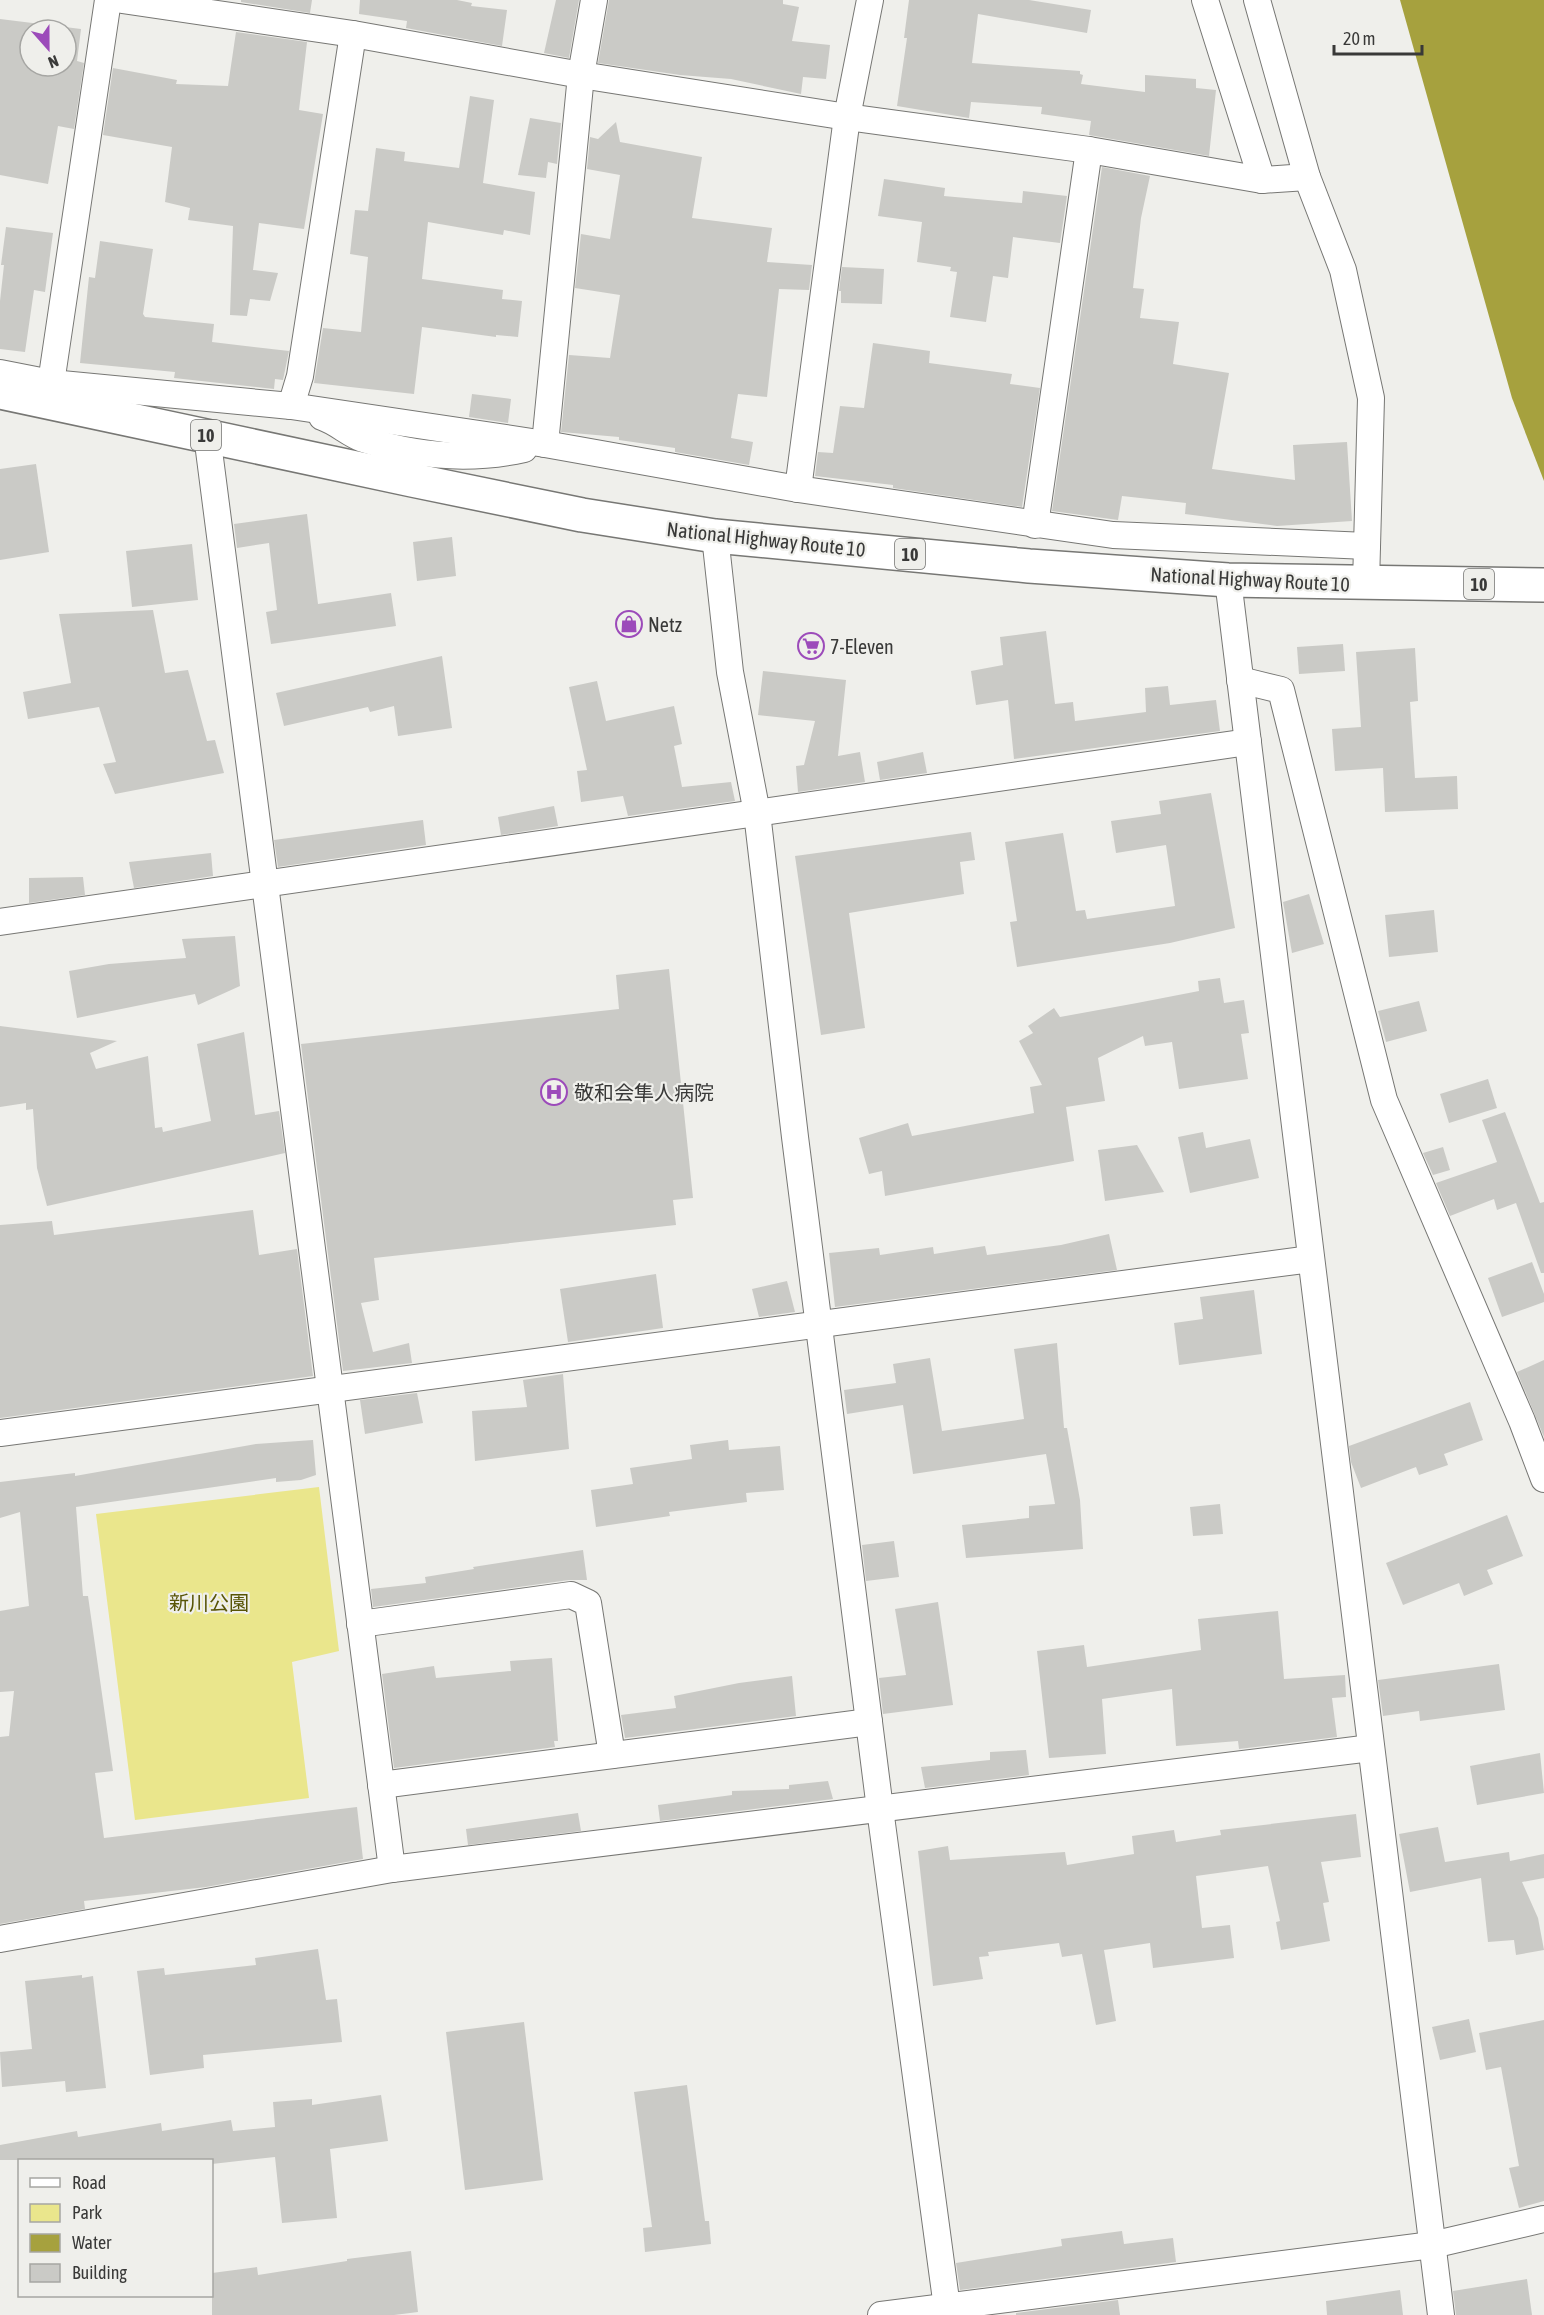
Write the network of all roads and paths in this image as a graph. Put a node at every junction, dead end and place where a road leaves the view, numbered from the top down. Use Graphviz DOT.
graph roads {
  1 [pos="108,0"];
  2 [pos="122,0"];
  3 [pos="594,0"];
  4 [pos="870,0"];
  5 [pos="1205,0"];
  6 [pos="1257,0"];
  7 [pos="354,34"];
  8 [pos="581,75"];
  9 [pos="847,117"];
  10 [pos="1089,150"];
  11 [pos="1307,177"];
  12 [pos="1262,180"];
  13 [pos="0,373"];
  14 [pos="51,383"];
  15 [pos="0,392"];
  16 [pos="291,406"];
  17 [pos="207,435"];
  18 [pos="545,444"];
  19 [pos="416,467"];
  20 [pos="798,489"];
  21 [pos="1035,525"];
  22 [pos="715,536"];
  23 [pos="1367,546"];
  24 [pos="1228,580"];
  25 [pos="1366,584"];
  26 [pos="1544,585"];
  27 [pos="1240,680"];
  28 [pos="1248,742"];
  29 [pos="757,813"];
  30 [pos="264,884"];
  31 [pos="0,922"];
  32 [pos="1311,1259"];
  33 [pos="819,1324"];
  34 [pos="330,1390"];
  35 [pos="0,1433"];
  36 [pos="1544,1479"];
  37 [pos="360,1624"];
  38 [pos="869,1722"];
  39 [pos="1371,1748"];
  40 [pos="612,1755"];
  41 [pos="381,1785"];
  42 [pos="880,1809"];
  43 [pos="392,1869"];
  44 [pos="0,1939"];
  45 [pos="1544,2218"];
  46 [pos="1432,2245"];
  47 [pos="947,2311"];
  48 [pos="881,2315"];
  49 [pos="1441,2315"];
  1 -- 14 [label="street"];
  2 -- 7 [label="street"];
  3 -- 8 [label="street"];
  4 -- 9 [label="street"];
  5 -- 12 [label="street"];
  6 -- 11 [label="street"];
  7 -- 8 [label="street"];
  7 -- 16 [label="street"];
  8 -- 9 [label="street"];
  8 -- 18 [label="street"];
  9 -- 10 [label="street"];
  9 -- 20 [label="street"];
  10 -- 12 [label="street"];
  10 -- 21 [label="street"];
  11 -- 12 [label="street"];
  11 -- 23 [label="street"];
  13 -- 14 [label="street"];
  14 -- 16 [label="street"];
  15 -- 17 [label="highway, National Highway Route 10 / 10"];
  16 -- 18 [label="street"];
  16 -- 19 [label="street"];
  17 -- 19 [label="highway, National Highway Route 10 / 10"];
  17 -- 30 [label="street"];
  18 -- 19 [label="street"];
  18 -- 20 [label="street"];
  19 -- 22 [label="highway, National Highway Route 10 / 10"];
  20 -- 21 [label="street"];
  21 -- 23 [label="street"];
  22 -- 24 [label="highway, National Highway Route 10 / 10"];
  22 -- 29 [label="street"];
  23 -- 25 [label="street"];
  24 -- 25 [label="highway, National Highway Route 10 / 10"];
  24 -- 27 [label="street"];
  25 -- 26 [label="highway, National Highway Route 10 / 10"];
  27 -- 28 [label="street"];
  27 -- 36 [label="street"];
  28 -- 29 [label="street"];
  28 -- 32 [label="street"];
  29 -- 30 [label="street"];
  29 -- 33 [label="street"];
  30 -- 31 [label="street"];
  30 -- 34 [label="street"];
  32 -- 33 [label="street"];
  32 -- 39 [label="street"];
  33 -- 34 [label="street"];
  33 -- 38 [label="street"];
  34 -- 35 [label="street"];
  34 -- 37 [label="street"];
  37 -- 40 [label="street"];
  37 -- 41 [label="street"];
  38 -- 40 [label="street"];
  38 -- 42 [label="street"];
  39 -- 42 [label="street"];
  39 -- 46 [label="street"];
  40 -- 41 [label="street"];
  41 -- 43 [label="street"];
  42 -- 43 [label="street"];
  42 -- 47 [label="street"];
  43 -- 44 [label="street"];
  45 -- 46 [label="street"];
  46 -- 47 [label="street"];
  46 -- 49 [label="street"];
  47 -- 48 [label="street"];
}
